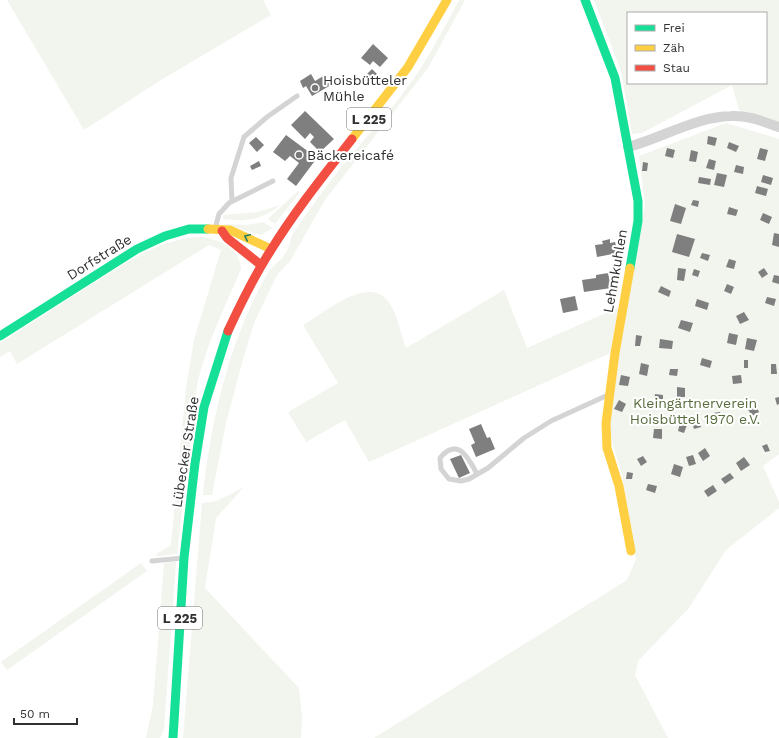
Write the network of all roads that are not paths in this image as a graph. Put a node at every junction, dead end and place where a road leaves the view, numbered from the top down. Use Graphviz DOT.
graph roads {
  1 [pos="448,0"];
  2 [pos="585,0"];
  3 [pos="297,96"];
  4 [pos="779,127"];
  5 [pos="628,146"];
  6 [pos="273,181"];
  7 [pos="232,201"];
  8 [pos="218,231"];
  9 [pos="270,249"];
  10 [pos="261,265"];
  11 [pos="0,336"];
  12 [pos="609,395"];
  13 [pos="477,474"];
  14 [pos="631,551"];
  15 [pos="184,558"];
  16 [pos="152,561"];
  17 [pos="173,738"];
  1 -- 9 [label="street, Lübecker Straße / L 225"];
  2 -- 5 [label="street, Lehmkuhlen"];
  3 -- 7 [label="lane"];
  4 -- 5 [label="street"];
  5 -- 12 [label="street, Lehmkuhlen"];
  6 -- 7 [label="lane"];
  7 -- 8 [label="lane"];
  9 -- 8 [label="street, Dorfstraße, one-way"];
  8 -- 10 [label="street"];
  8 -- 11 [label="street, Dorfstraße"];
  9 -- 10 [label="street, Lübecker Straße / L 225"];
  10 -- 15 [label="street, Lübecker Straße / L 225"];
  12 -- 13 [label="lane"];
  12 -- 14 [label="street, Lehmkuhlen"];
  13 -- 13 [label="lane"];
  15 -- 16 [label="lane"];
  15 -- 17 [label="street, Lübecker Straße / L 225"];
}
